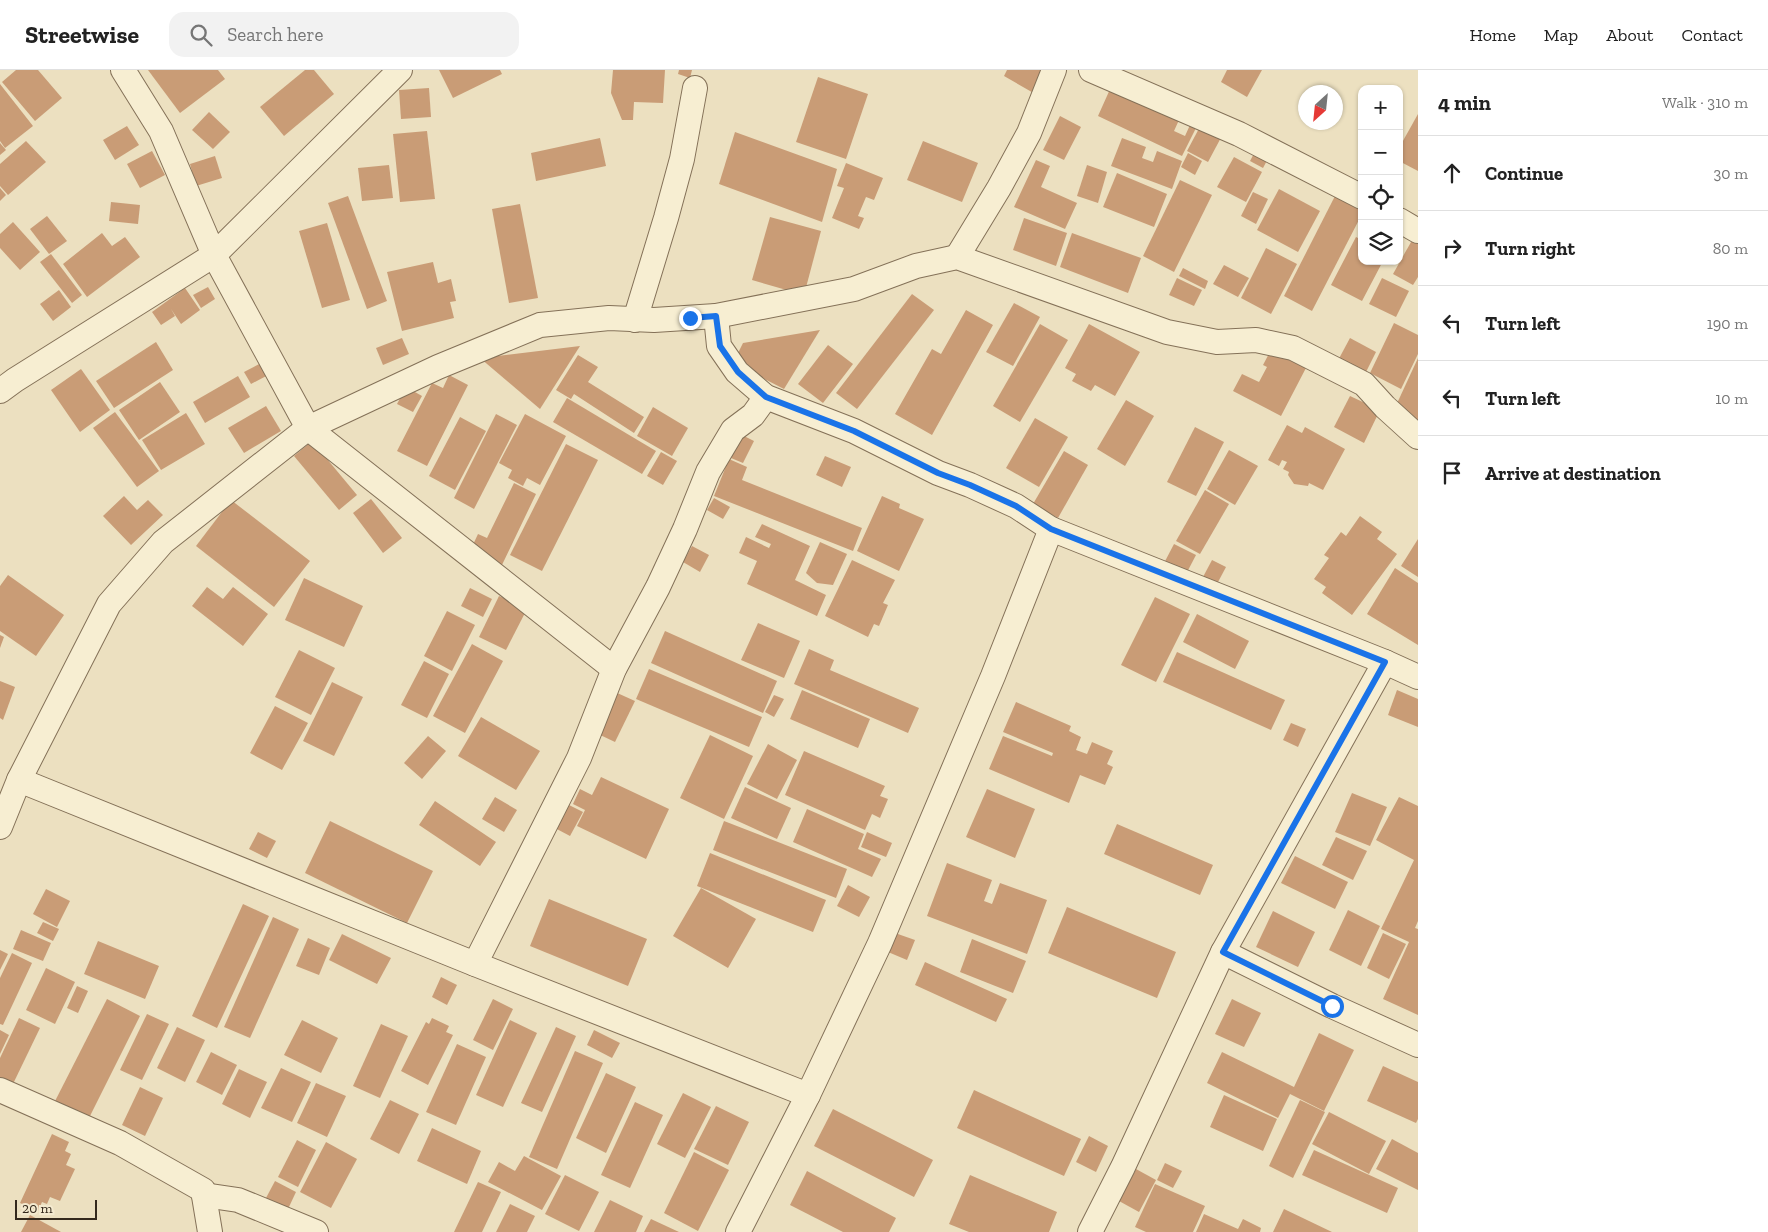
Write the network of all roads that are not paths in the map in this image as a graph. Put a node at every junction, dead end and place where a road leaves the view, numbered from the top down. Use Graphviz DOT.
graph roads {
  1 [pos="123,70"];
  2 [pos="400,70"];
  3 [pos="1054,70"];
  4 [pos="1091,70"];
  5 [pos="695,88"];
  6 [pos="1358,195"];
  7 [pos="1403,222"];
  8 [pos="1418,231"];
  9 [pos="214,255"];
  10 [pos="957,257"];
  11 [pos="716,316"];
  12 [pos="635,320"];
  13 [pos="0,391"];
  14 [pos="766,397"];
  15 [pos="308,428"];
  16 [pos="1418,437"];
  17 [pos="1051,529"];
  18 [pos="1385,662"];
  19 [pos="614,669"];
  20 [pos="1418,677"];
  21 [pos="19,780"];
  22 [pos="0,827"];
  23 [pos="1223,952"];
  24 [pos="475,964"];
  25 [pos="1418,1045"];
  26 [pos="0,1090"];
  27 [pos="808,1095"];
  28 [pos="204,1195"];
  29 [pos="210,1232"];
  30 [pos="316,1232"];
  31 [pos="738,1232"];
  32 [pos="1090,1232"];
  1 -- 9 [label="street"];
  2 -- 9 [label="street"];
  3 -- 10 [label="street"];
  4 -- 6 [label="street"];
  5 -- 12 [label="street"];
  7 -- 8 [label="street"];
  9 -- 13 [label="street"];
  9 -- 15 [label="street"];
  10 -- 11 [label="street"];
  10 -- 16 [label="street"];
  11 -- 12 [label="street"];
  11 -- 14 [label="street"];
  12 -- 15 [label="street"];
  14 -- 17 [label="street"];
  14 -- 19 [label="street"];
  15 -- 19 [label="street"];
  15 -- 21 [label="street"];
  17 -- 18 [label="street"];
  17 -- 27 [label="street"];
  18 -- 20 [label="street"];
  18 -- 23 [label="street"];
  19 -- 24 [label="street"];
  21 -- 22 [label="street"];
  21 -- 24 [label="street"];
  23 -- 25 [label="street"];
  23 -- 32 [label="street"];
  24 -- 27 [label="street"];
  26 -- 28 [label="street"];
  27 -- 31 [label="street"];
  28 -- 29 [label="street"];
  28 -- 30 [label="street"];
}
